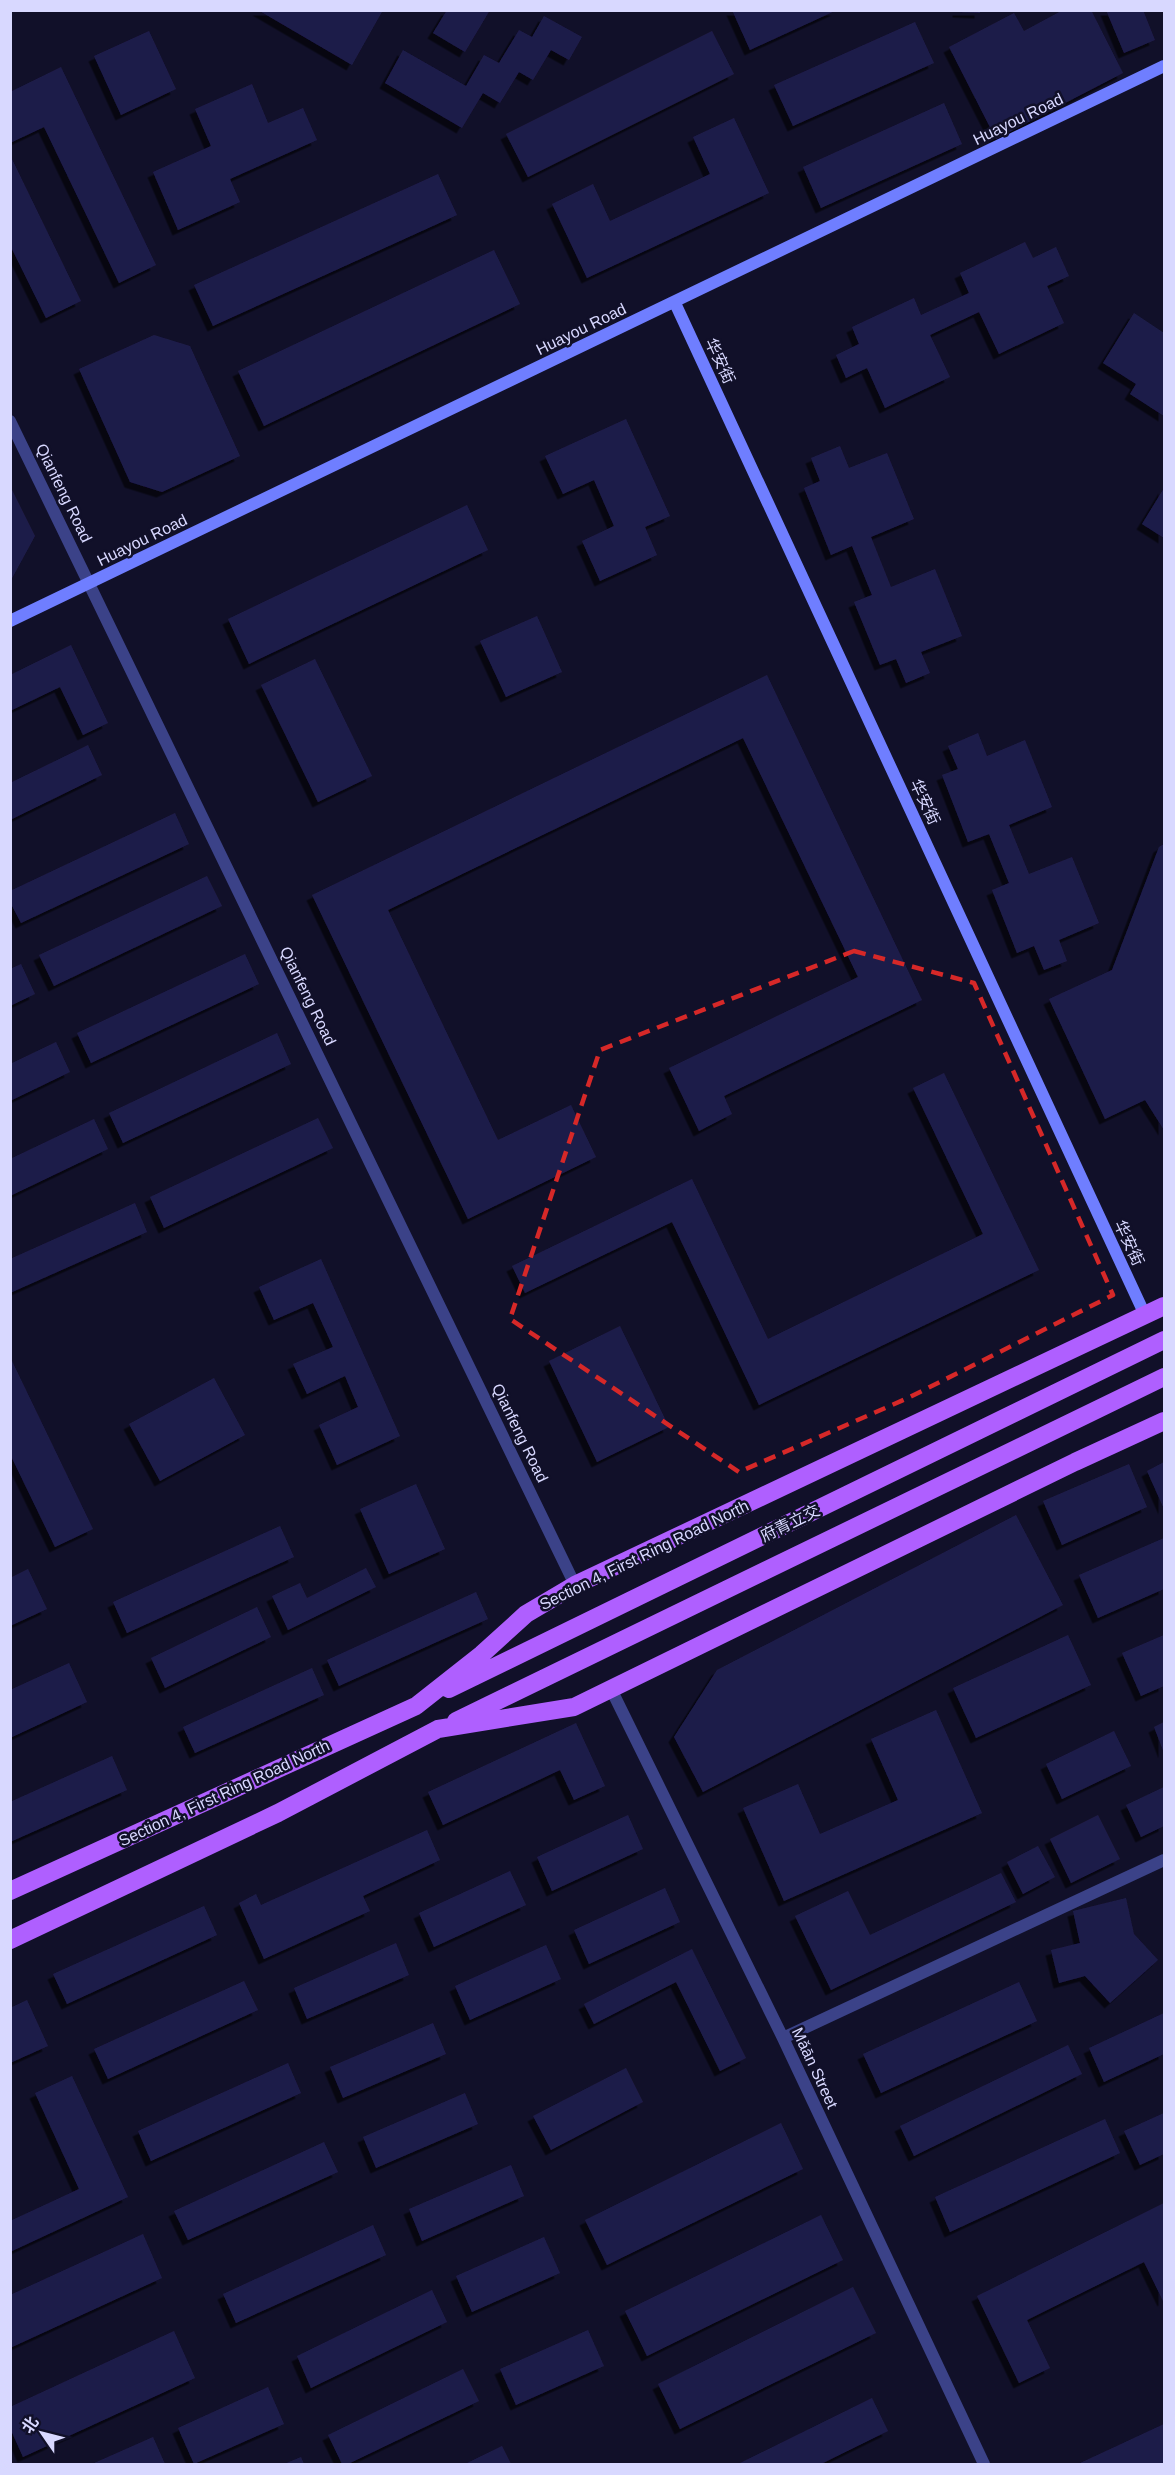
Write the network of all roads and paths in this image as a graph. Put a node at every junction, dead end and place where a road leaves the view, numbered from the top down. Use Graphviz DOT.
graph roads {
  1 [pos="1164,66"];
  2 [pos="675,303"];
  3 [pos="10,421"];
  4 [pos="90,583"];
  5 [pos="10,621"];
  6 [pos="1164,1306"];
  7 [pos="1144,1315"];
  8 [pos="1164,1340"];
  9 [pos="1164,1377"];
  10 [pos="1164,1421"];
  11 [pos="575,1585"];
  12 [pos="611,1689"];
  13 [pos="416,1706"];
  14 [pos="438,1729"];
  15 [pos="1164,1860"];
  16 [pos="10,1891"];
  17 [pos="10,1940"];
  18 [pos="783,2038"];
  19 [pos="984,2464"];
  1 -- 2 [label="street, Huayou Road"];
  2 -- 4 [label="street, Huayou Road"];
  2 -- 7 [label="street, 华安街"];
  3 -- 4 [label="street, Qianfeng Road"];
  4 -- 5 [label="street, Huayou Road"];
  4 -- 11 [label="street, Qianfeng Road"];
  6 -- 7 [label="main road, Section 4, First Ring Road North"];
  7 -- 11 [label="main road, Section 4, First Ring Road North"];
  8 -- 13 [label="main road, 府青立交"];
  9 -- 14 [label="main road, 府青立交"];
  10 -- 12 [label="main road"];
  11 -- 13 [label="main road, Section 4, First Ring Road North"];
  12 -- 14 [label="main road"];
  12 -- 18 [label="street, Mǎān Street"];
  13 -- 16 [label="main road, Section 4, First Ring Road North"];
  14 -- 17 [label="main road"];
  15 -- 18 [label="street"];
  18 -- 19 [label="street, Mǎān Street"];
}
